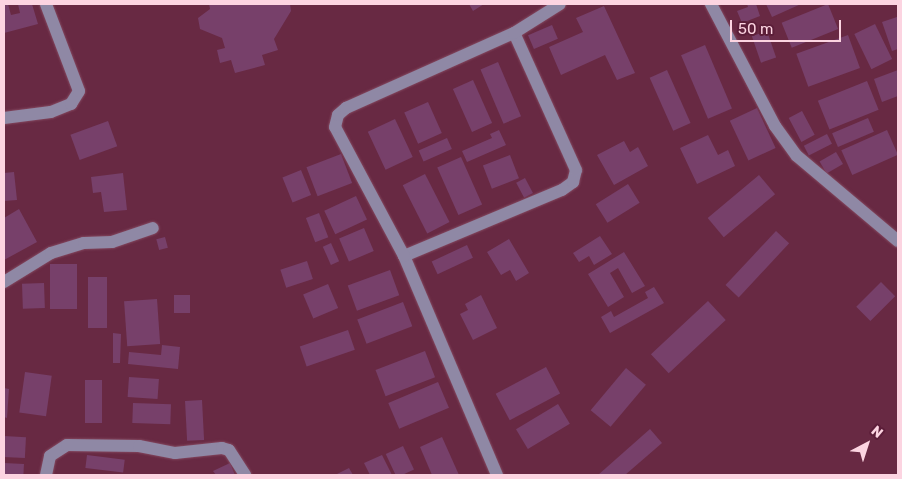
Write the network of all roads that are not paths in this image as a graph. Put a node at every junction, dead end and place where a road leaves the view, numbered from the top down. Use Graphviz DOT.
graph roads {
  1 [pos="46,4"];
  2 [pos="560,4"];
  3 [pos="711,4"];
  4 [pos="514,33"];
  5 [pos="4,118"];
  6 [pos="153,228"];
  7 [pos="898,241"];
  8 [pos="404,256"];
  9 [pos="4,282"];
  10 [pos="46,475"];
  11 [pos="245,475"];
  12 [pos="497,475"];
  1 -- 5 [label="street"];
  2 -- 4 [label="street"];
  3 -- 7 [label="street"];
  4 -- 8 [label="street"];
  4 -- 8 [label="street"];
  6 -- 9 [label="street"];
  8 -- 12 [label="street"];
  10 -- 11 [label="street"];
}
